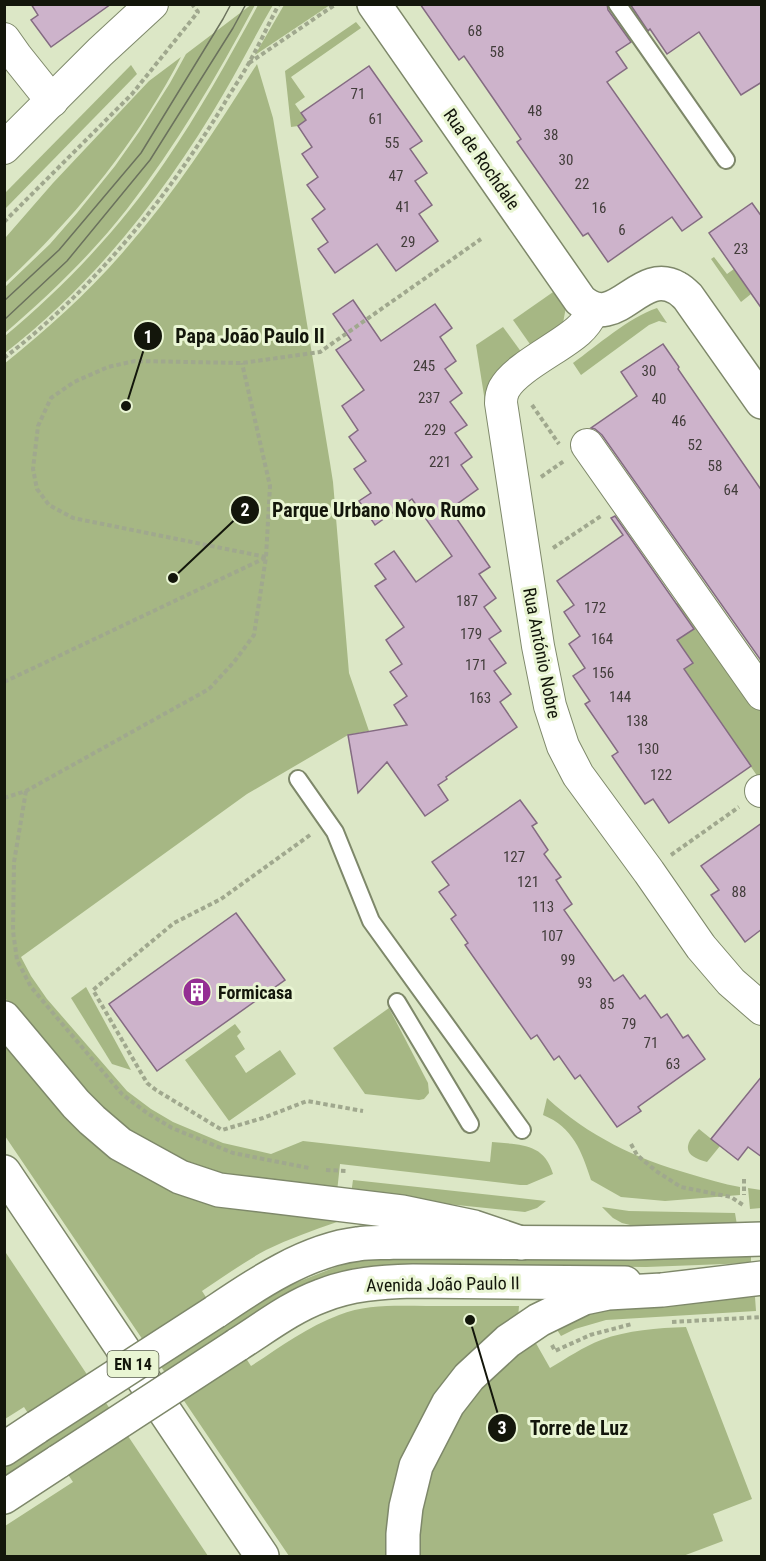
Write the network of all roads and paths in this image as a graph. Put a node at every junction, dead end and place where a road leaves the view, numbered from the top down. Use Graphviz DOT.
graph roads {
  1 [pos="152,4"];
  2 [pos="192,4"];
  3 [pos="279,4"];
  4 [pos="336,4"];
  5 [pos="374,4"];
  6 [pos="617,4"];
  7 [pos="4,39"];
  8 [pos="249,63"];
  9 [pos="52,101"];
  10 [pos="4,148"];
  11 [pos="726,160"];
  12 [pos="4,222"];
  13 [pos="481,239"];
  14 [pos="594,309"];
  15 [pos="4,358"];
  16 [pos="242,363"];
  17 [pos="528,399"];
  18 [pos="762,402"];
  19 [pos="572,450"];
  20 [pos="536,480"];
  21 [pos="605,513"];
  22 [pos="547,553"];
  23 [pos="266,557"];
  24 [pos="4,682"];
  25 [pos="762,694"];
  26 [pos="298,779"];
  27 [pos="26,791"];
  28 [pos="761,791"];
  29 [pos="4,798"];
  30 [pos="328,822"];
  31 [pos="667,858"];
  32 [pos="397,1002"];
  33 [pos="762,1009"];
  34 [pos="4,1018"];
  35 [pos="363,1111"];
  36 [pos="470,1124"];
  37 [pos="522,1130"];
  38 [pos="631,1144"];
  39 [pos="314,1169"];
  40 [pos="322,1170"];
  41 [pos="347,1171"];
  42 [pos="4,1172"];
  43 [pos="744,1179"];
  44 [pos="744,1195"];
  45 [pos="4,1199"];
  46 [pos="743,1205"];
  47 [pos="762,1239"];
  48 [pos="521,1243"];
  49 [pos="762,1278"];
  50 [pos="762,1317"];
  51 [pos="670,1322"];
  52 [pos="636,1324"];
  53 [pos="555,1351"];
  54 [pos="4,1449"];
  55 [pos="4,1497"];
  56 [pos="243,1557"];
  57 [pos="262,1557"];
  58 [pos="403,1557"];
  1 -- 9 [label="street"];
  2 -- 12 [label="path"];
  3 -- 8 [label="path"];
  4 -- 8 [label="path"];
  5 -- 14 [label="main road, Rua de Rochdale"];
  6 -- 11 [label="lane"];
  7 -- 9 [label="street"];
  8 -- 15 [label="path"];
  9 -- 10 [label="street"];
  13 -- 16 [label="path"];
  14 -- 18 [label="main road"];
  14 -- 33 [label="street, Rua António Nobre"];
  16 -- 23 [label="path"];
  16 -- 23 [label="path"];
  17 -- 19 [label="path"];
  19 -- 20 [label="path"];
  19 -- 25 [label="street"];
  21 -- 22 [label="path"];
  23 -- 24 [label="path"];
  23 -- 27 [label="path"];
  26 -- 30 [label="lane"];
  27 -- 29 [label="path"];
  27 -- 39 [label="path"];
  28 -- 31 [label="path"];
  30 -- 35 [label="path"];
  30 -- 37 [label="lane"];
  32 -- 36 [label="lane"];
  34 -- 48 [label="main road"];
  38 -- 46 [label="path"];
  40 -- 41 [label="path"];
  42 -- 57 [label="main road, EN 14"];
  43 -- 44 [label="path"];
  45 -- 56 [label="main road, EN 14"];
  47 -- 48 [label="main road"];
  48 -- 54 [label="main road, bridge"];
  49 -- 55 [label="main road, Avenida João Paulo II, bridge"];
  49 -- 58 [label="main road"];
  50 -- 51 [label="path"];
  52 -- 53 [label="path"];
}
